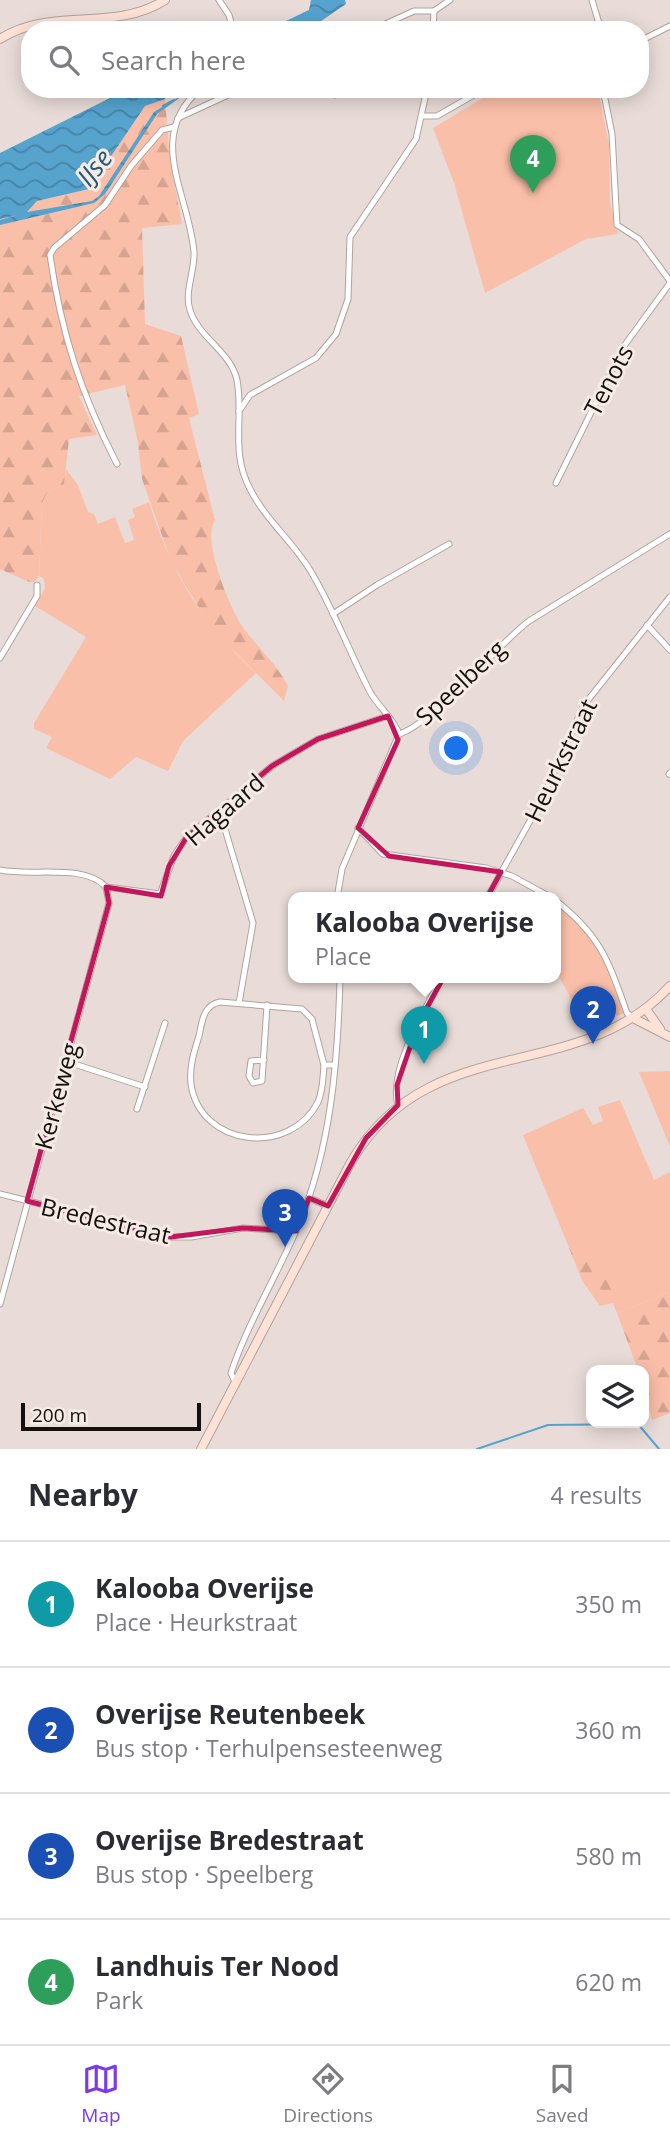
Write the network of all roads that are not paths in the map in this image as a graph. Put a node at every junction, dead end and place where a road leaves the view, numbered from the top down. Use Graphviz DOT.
graph roads {
  1 [pos="165,0"];
  2 [pos="219,0"];
  3 [pos="450,0"];
  4 [pos="592,0"];
  5 [pos="434,10"];
  6 [pos="72,21"];
  7 [pos="231,21"];
  8 [pos="392,21"];
  9 [pos="433,21"];
  10 [pos="598,21"];
  11 [pos="670,26"];
  12 [pos="21,30"];
  13 [pos="649,36"];
  14 [pos="0,39"];
  15 [pos="190,98"];
  16 [pos="221,98"];
  17 [pos="426,98"];
  18 [pos="468,98"];
  19 [pos="605,98"];
  20 [pos="423,116"];
  21 [pos="178,118"];
  22 [pos="174,127"];
  23 [pos="670,282"];
  24 [pos="239,411"];
  25 [pos="117,464"];
  26 [pos="556,483"];
  27 [pos="670,534"];
  28 [pos="449,544"];
  29 [pos="37,585"];
  30 [pos="670,597"];
  31 [pos="333,614"];
  32 [pos="647,625"];
  33 [pos="670,650"];
  34 [pos="0,658"];
  35 [pos="388,716"];
  36 [pos="399,734"];
  37 [pos="219,809"];
  38 [pos="358,828"];
  39 [pos="0,870"];
  40 [pos="501,872"];
  41 [pos="106,887"];
  42 [pos="338,892"];
  43 [pos="490,892"];
  44 [pos="540,892"];
  45 [pos="561,905"];
  46 [pos="340,983"];
  47 [pos="440,983"];
  48 [pos="670,986"];
  49 [pos="239,1003"];
  50 [pos="267,1005"];
  51 [pos="646,1009"];
  52 [pos="633,1018"];
  53 [pos="165,1023"];
  54 [pos="669,1037"];
  55 [pos="264,1060"];
  56 [pos="65,1061"];
  57 [pos="324,1065"];
  58 [pos="334,1065"];
  59 [pos="324,1074"];
  60 [pos="333,1075"];
  61 [pos="145,1087"];
  62 [pos="398,1105"];
  63 [pos="137,1109"];
  64 [pos="0,1194"];
  65 [pos="309,1198"];
  66 [pos="27,1201"];
  67 [pos="328,1206"];
  68 [pos="296,1231"];
  69 [pos="0,1304"];
  70 [pos="236,1384"];
  71 [pos="201,1449"];
  1 -- 6 [label="main road"];
  2 -- 7 [label="street"];
  3 -- 5 [label="street"];
  4 -- 10 [label="street"];
  5 -- 8 [label="street"];
  5 -- 9 [label="street"];
  11 -- 13 [label="street"];
  12 -- 14 [label="main road"];
  15 -- 21 [label="street"];
  16 -- 21 [label="street"];
  17 -- 20 [label="street"];
  18 -- 20 [label="street"];
  19 -- 23 [label="street"];
  20 -- 24 [label="street"];
  21 -- 22 [label="street"];
  22 -- 24 [label="street"];
  22 -- 25 [label="street"];
  23 -- 26 [label="street, Tenots"];
  24 -- 31 [label="street"];
  27 -- 36 [label="street, Speelberg"];
  28 -- 31 [label="street"];
  29 -- 34 [label="street"];
  30 -- 32 [label="street, Heurkstraat"];
  31 -- 35 [label="street"];
  32 -- 33 [label="street"];
  32 -- 40 [label="street, Heurkstraat"];
  35 -- 36 [label="street"];
  35 -- 37 [label="street, Hagaard"];
  36 -- 38 [label="street, Speelberg"];
  37 -- 41 [label="street, Hagaard"];
  37 -- 49 [label="street"];
  38 -- 40 [label="street"];
  38 -- 42 [label="street, Speelberg"];
  39 -- 41 [label="street, Hagaard"];
  40 -- 43 [label="street, Heurkstraat"];
  40 -- 44 [label="street"];
  41 -- 56 [label="street, Kerkeweg"];
  45 -- 52 [label="street"];
  46 -- 58 [label="street"];
  47 -- 62 [label="street"];
  48 -- 51 [label="main road"];
  49 -- 50 [label="street"];
  49 -- 59 [label="street"];
  50 -- 55 [label="street"];
  50 -- 57 [label="street"];
  51 -- 52 [label="main road"];
  51 -- 54 [label="main road"];
  52 -- 54 [label="main road"];
  52 -- 62 [label="main road"];
  53 -- 61 [label="street"];
  55 -- 55 [label="street"];
  56 -- 61 [label="street"];
  56 -- 66 [label="street, Kerkeweg"];
  57 -- 58 [label="street"];
  57 -- 59 [label="street"];
  58 -- 60 [label="street"];
  59 -- 60 [label="street"];
  60 -- 65 [label="street"];
  61 -- 63 [label="street"];
  62 -- 67 [label="main road"];
  64 -- 66 [label="street, Bredestraat"];
  65 -- 67 [label="street"];
  65 -- 68 [label="street"];
  66 -- 68 [label="street, Bredestraat"];
  66 -- 69 [label="street, Kerkeweg"];
  67 -- 70 [label="main road"];
  68 -- 70 [label="street"];
  70 -- 71 [label="main road"];
}
